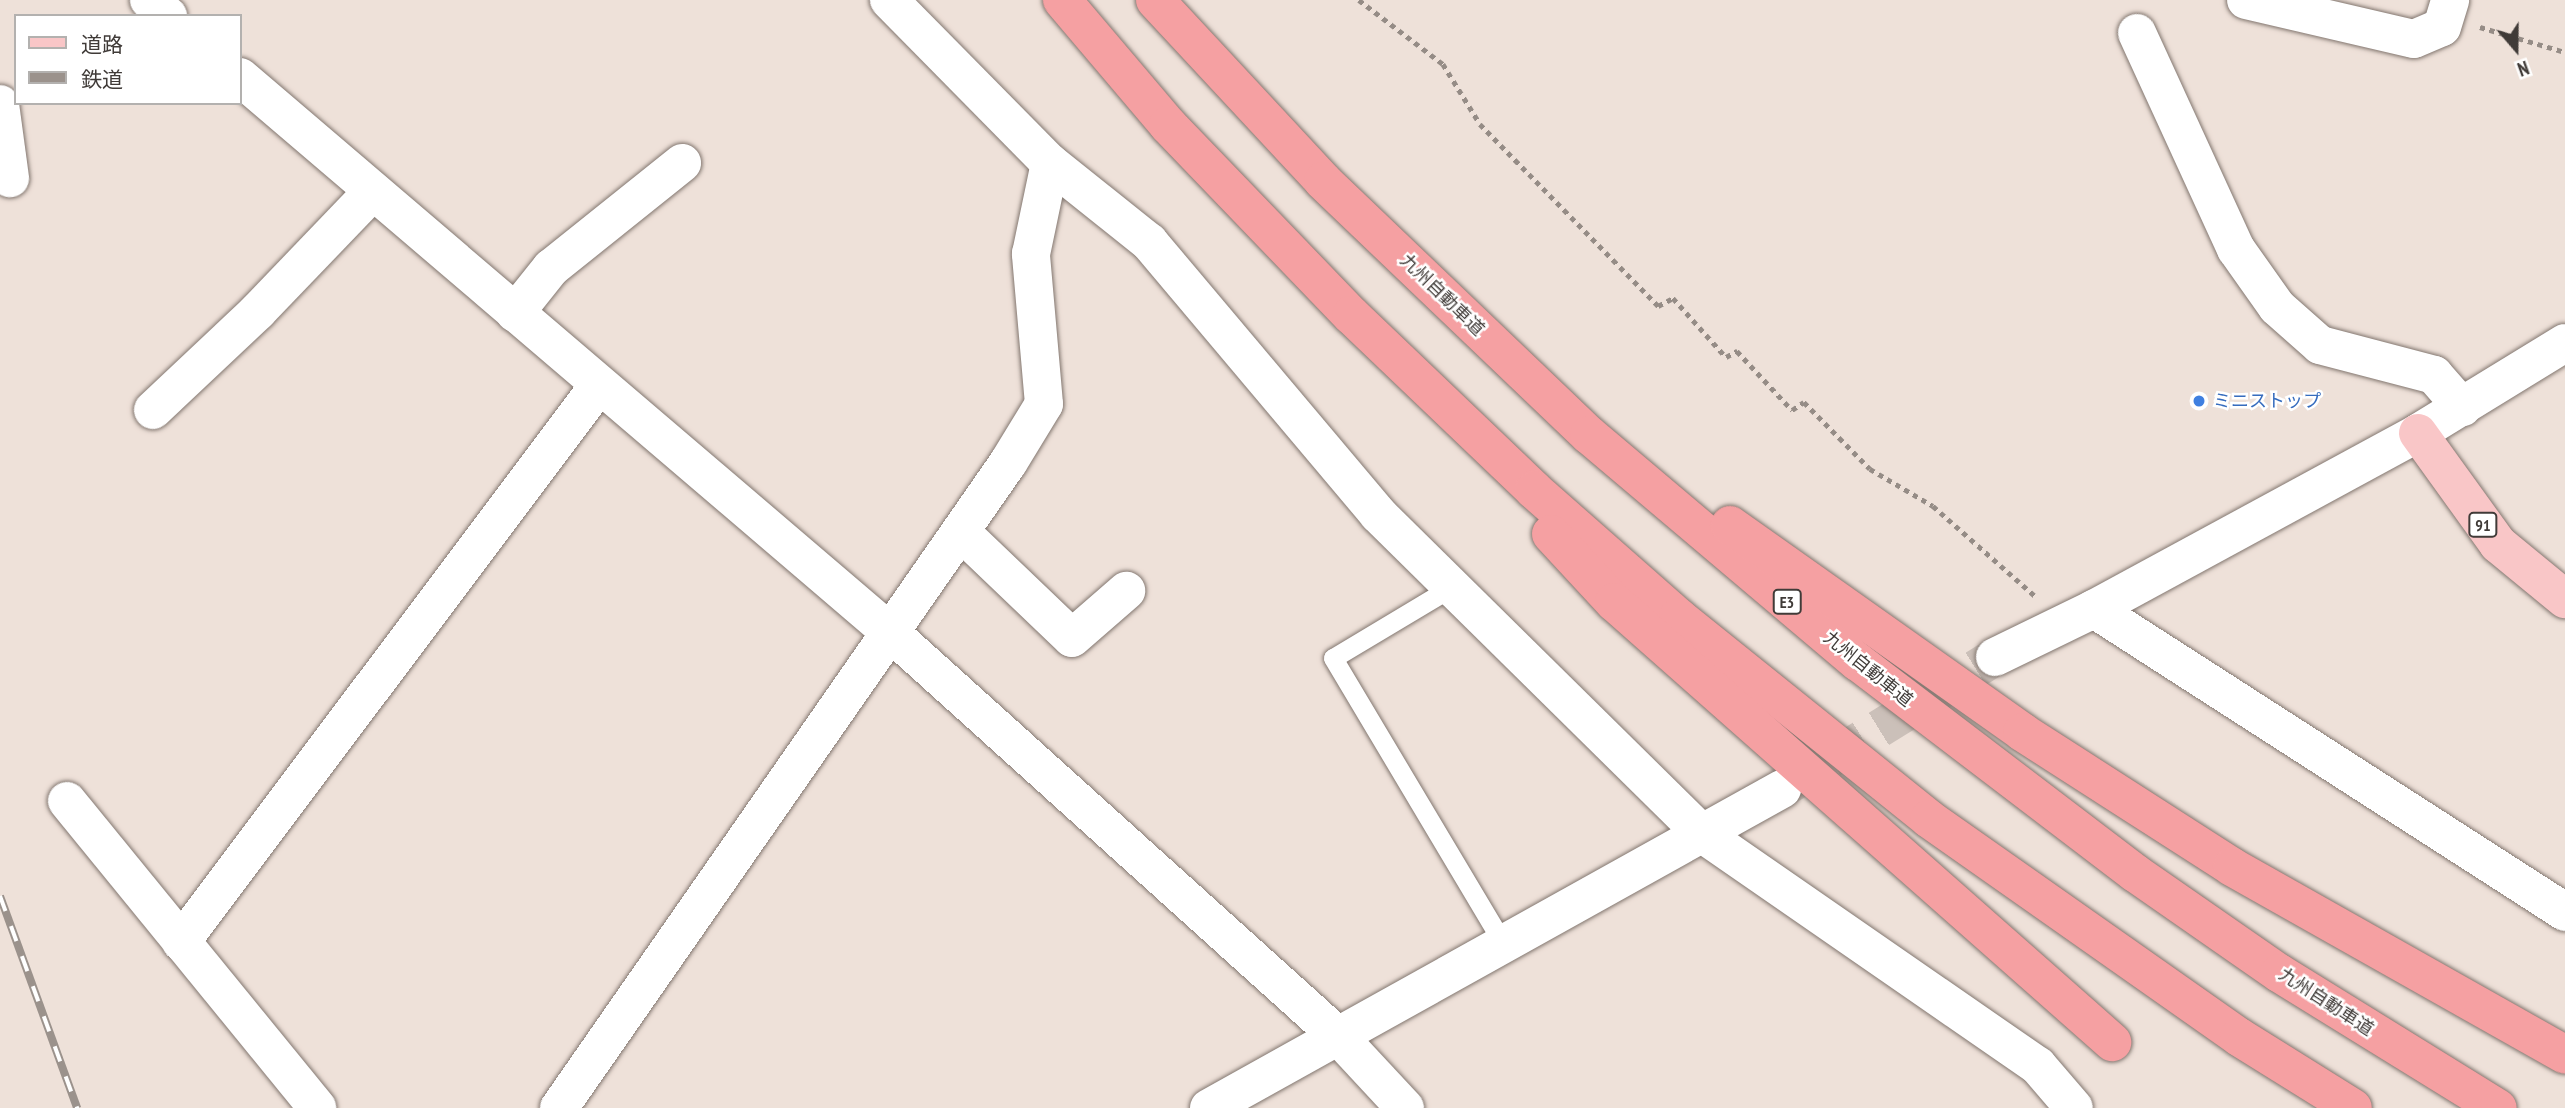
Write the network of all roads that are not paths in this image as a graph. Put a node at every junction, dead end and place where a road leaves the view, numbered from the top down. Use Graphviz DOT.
graph roads {
  1 [pos="149,0"];
  2 [pos="890,0"];
  3 [pos="1062,0"];
  4 [pos="1155,0"];
  5 [pos="2246,0"];
  6 [pos="2448,8"];
  7 [pos="165,14"];
  8 [pos="2137,33"];
  9 [pos="242,79"];
  10 [pos="0,104"];
  11 [pos="682,163"];
  12 [pos="1050,163"];
  13 [pos="10,178"];
  14 [pos="1323,181"];
  15 [pos="373,191"];
  16 [pos="515,313"];
  17 [pos="1351,315"];
  18 [pos="2565,342"];
  19 [pos="599,385"];
  20 [pos="2462,407"];
  21 [pos="153,410"];
  22 [pos="2418,433"];
  23 [pos="961,532"];
  24 [pos="1450,588"];
  25 [pos="1126,591"];
  26 [pos="2565,599"];
  27 [pos="2079,616"];
  28 [pos="891,633"];
  29 [pos="1995,657"];
  30 [pos="1782,789"];
  31 [pos="67,801"];
  32 [pos="1700,832"];
  33 [pos="2565,912"];
  34 [pos="181,942"];
  35 [pos="1504,945"];
  36 [pos="1339,1037"];
  37 [pos="2112,1042"];
  38 [pos="2565,1055"];
  39 [pos="317,1108"];
  40 [pos="559,1108"];
  41 [pos="1209,1108"];
  42 [pos="1405,1108"];
  43 [pos="2074,1108"];
  44 [pos="2353,1108"];
  45 [pos="2498,1108"];
  1 -- 7 [label="street"];
  2 -- 12 [label="street"];
  3 -- 17 [label="highway"];
  4 -- 14 [label="highway, 九州自動車道 / E3"];
  5 -- 6 [label="street"];
  8 -- 20 [label="street"];
  9 -- 15 [label="street"];
  10 -- 13 [label="street"];
  11 -- 16 [label="street"];
  12 -- 23 [label="street"];
  12 -- 24 [label="street"];
  14 -- 38 [label="highway"];
  14 -- 45 [label="highway, 九州自動車道 / E3"];
  15 -- 16 [label="street"];
  15 -- 21 [label="street"];
  16 -- 19 [label="street"];
  17 -- 37 [label="highway"];
  17 -- 44 [label="highway"];
  18 -- 20 [label="street"];
  19 -- 28 [label="street"];
  19 -- 34 [label="street"];
  20 -- 22 [label="street"];
  22 -- 26 [label="main road, 91"];
  22 -- 27 [label="street"];
  23 -- 25 [label="street"];
  23 -- 28 [label="street"];
  24 -- 32 [label="street"];
  24 -- 35 [label="lane"];
  27 -- 29 [label="street"];
  27 -- 33 [label="street"];
  28 -- 36 [label="street"];
  28 -- 40 [label="street"];
  30 -- 32 [label="street"];
  31 -- 34 [label="street"];
  32 -- 35 [label="street"];
  32 -- 43 [label="street"];
  34 -- 39 [label="street"];
  35 -- 36 [label="street"];
  36 -- 41 [label="street"];
  36 -- 42 [label="street"];
}
